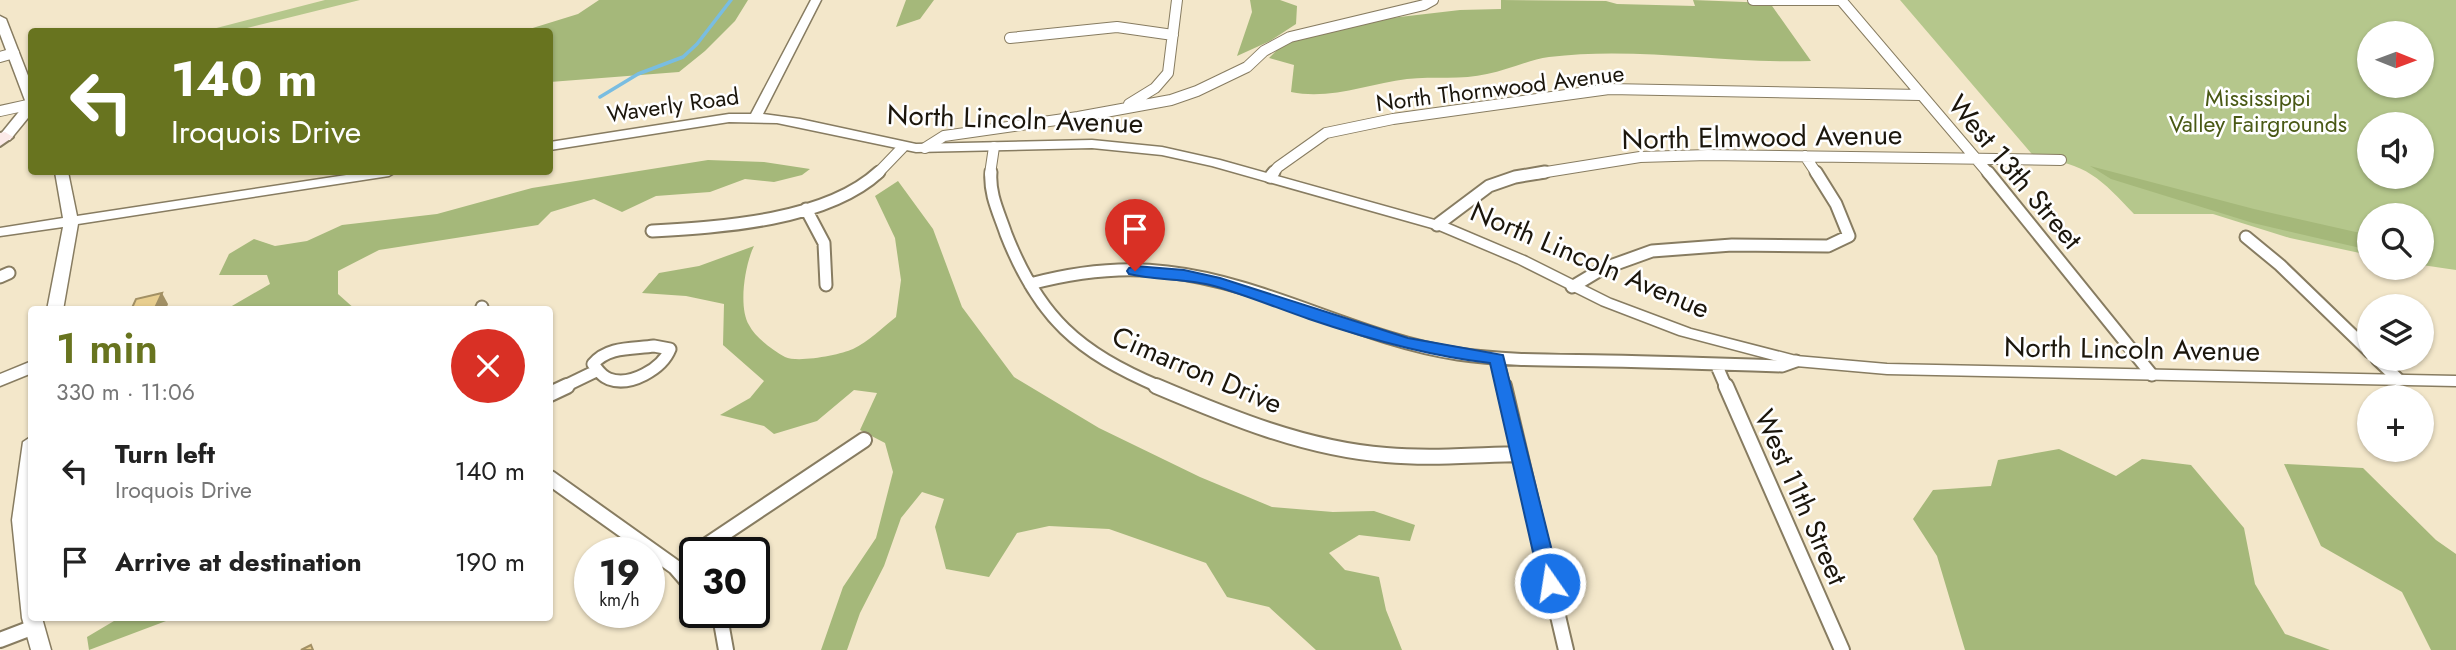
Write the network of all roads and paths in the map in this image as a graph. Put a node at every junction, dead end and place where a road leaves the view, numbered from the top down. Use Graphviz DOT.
graph roads {
  1 [pos="816,0"];
  2 [pos="1178,0"];
  3 [pos="1433,0"];
  4 [pos="1753,0"];
  5 [pos="1841,0"];
  6 [pos="0,19"];
  7 [pos="1173,35"];
  8 [pos="1010,38"];
  9 [pos="14,53"];
  10 [pos="0,57"];
  11 [pos="28,80"];
  12 [pos="1920,94"];
  13 [pos="28,105"];
  14 [pos="28,109"];
  15 [pos="1117,110"];
  16 [pos="0,111"];
  17 [pos="756,117"];
  18 [pos="28,129"];
  19 [pos="2,139"];
  20 [pos="553,146"];
  21 [pos="902,147"];
  22 [pos="994,147"];
  23 [pos="925,148"];
  24 [pos="1805,156"];
  25 [pos="1976,158"];
  26 [pos="2061,160"];
  27 [pos="62,175"];
  28 [pos="370,175"];
  29 [pos="1270,177"];
  30 [pos="806,209"];
  31 [pos="71,223"];
  32 [pos="1437,225"];
  33 [pos="652,231"];
  34 [pos="0,232"];
  35 [pos="2246,237"];
  36 [pos="1030,284"];
  37 [pos="826,285"];
  38 [pos="1572,287"];
  39 [pos="56,306"];
  40 [pos="2357,339"];
  41 [pos="1497,358"];
  42 [pos="1796,361"];
  43 [pos="1716,363"];
  44 [pos="28,368"];
  45 [pos="596,371"];
  46 [pos="2390,371"];
  47 [pos="2151,375"];
  48 [pos="2399,380"];
  49 [pos="2,381"];
  50 [pos="2456,381"];
  51 [pos="28,383"];
  52 [pos="553,392"];
  53 [pos="864,440"];
  54 [pos="1520,454"];
  55 [pos="28,470"];
  56 [pos="553,480"];
  57 [pos="719,537"];
  58 [pos="679,564"];
  59 [pos="674,567"];
  60 [pos="679,572"];
  61 [pos="28,583"];
  62 [pos="29,621"];
  63 [pos="33,621"];
  64 [pos="722,628"];
  65 [pos="0,640"];
  66 [pos="41,650"];
  67 [pos="726,650"];
  68 [pos="1566,650"];
  69 [pos="1842,650"];
  1 -- 17 [label="street, Waverly Road"];
  2 -- 7 [label="street"];
  3 -- 15 [label="street"];
  4 -- 5 [label="street"];
  5 -- 12 [label="street, West 13th Street"];
  6 -- 9 [label="street"];
  7 -- 8 [label="street"];
  7 -- 15 [label="street"];
  9 -- 10 [label="street"];
  9 -- 11 [label="street"];
  12 -- 25 [label="street, West 13th Street"];
  12 -- 29 [label="street, North Thornwood Avenue"];
  13 -- 16 [label="street"];
  14 -- 19 [label="street"];
  15 -- 23 [label="street"];
  17 -- 20 [label="street, Waverly Road"];
  17 -- 21 [label="street, North Lincoln Avenue"];
  18 -- 19 [label="street"];
  21 -- 23 [label="street, North Lincoln Avenue"];
  21 -- 30 [label="street"];
  22 -- 23 [label="street, North Lincoln Avenue"];
  22 -- 29 [label="street, North Lincoln Avenue"];
  22 -- 36 [label="street, Cimarron Drive"];
  24 -- 25 [label="street, North Elmwood Avenue"];
  24 -- 32 [label="street, North Elmwood Avenue"];
  24 -- 38 [label="street"];
  25 -- 26 [label="street, North Elmwood Avenue"];
  25 -- 47 [label="street, West 13th Street"];
  27 -- 31 [label="street"];
  28 -- 31 [label="street"];
  29 -- 32 [label="street, North Lincoln Avenue"];
  30 -- 33 [label="street"];
  30 -- 37 [label="street"];
  31 -- 34 [label="street"];
  31 -- 39 [label="street"];
  32 -- 38 [label="street, North Lincoln Avenue"];
  35 -- 40 [label="street"];
  36 -- 41 [label="street"];
  36 -- 54 [label="street, Cimarron Drive"];
  38 -- 42 [label="street, North Lincoln Avenue"];
  41 -- 43 [label="street"];
  41 -- 54 [label="street"];
  42 -- 43 [label="street"];
  42 -- 47 [label="street, North Lincoln Avenue"];
  43 -- 69 [label="street, West 11th Street"];
  44 -- 49 [label="street"];
  45 -- 45 [label="street"];
  45 -- 52 [label="street"];
  46 -- 48 [label="street"];
  47 -- 48 [label="street, North Lincoln Avenue"];
  48 -- 50 [label="street, North Lincoln Avenue"];
  49 -- 51 [label="street"];
  53 -- 57 [label="street"];
  54 -- 68 [label="street"];
  55 -- 61 [label="street"];
  56 -- 59 [label="street"];
  58 -- 59 [label="street"];
  59 -- 60 [label="street"];
  62 -- 65 [label="street"];
  63 -- 66 [label="street"];
  64 -- 67 [label="street"];
}
